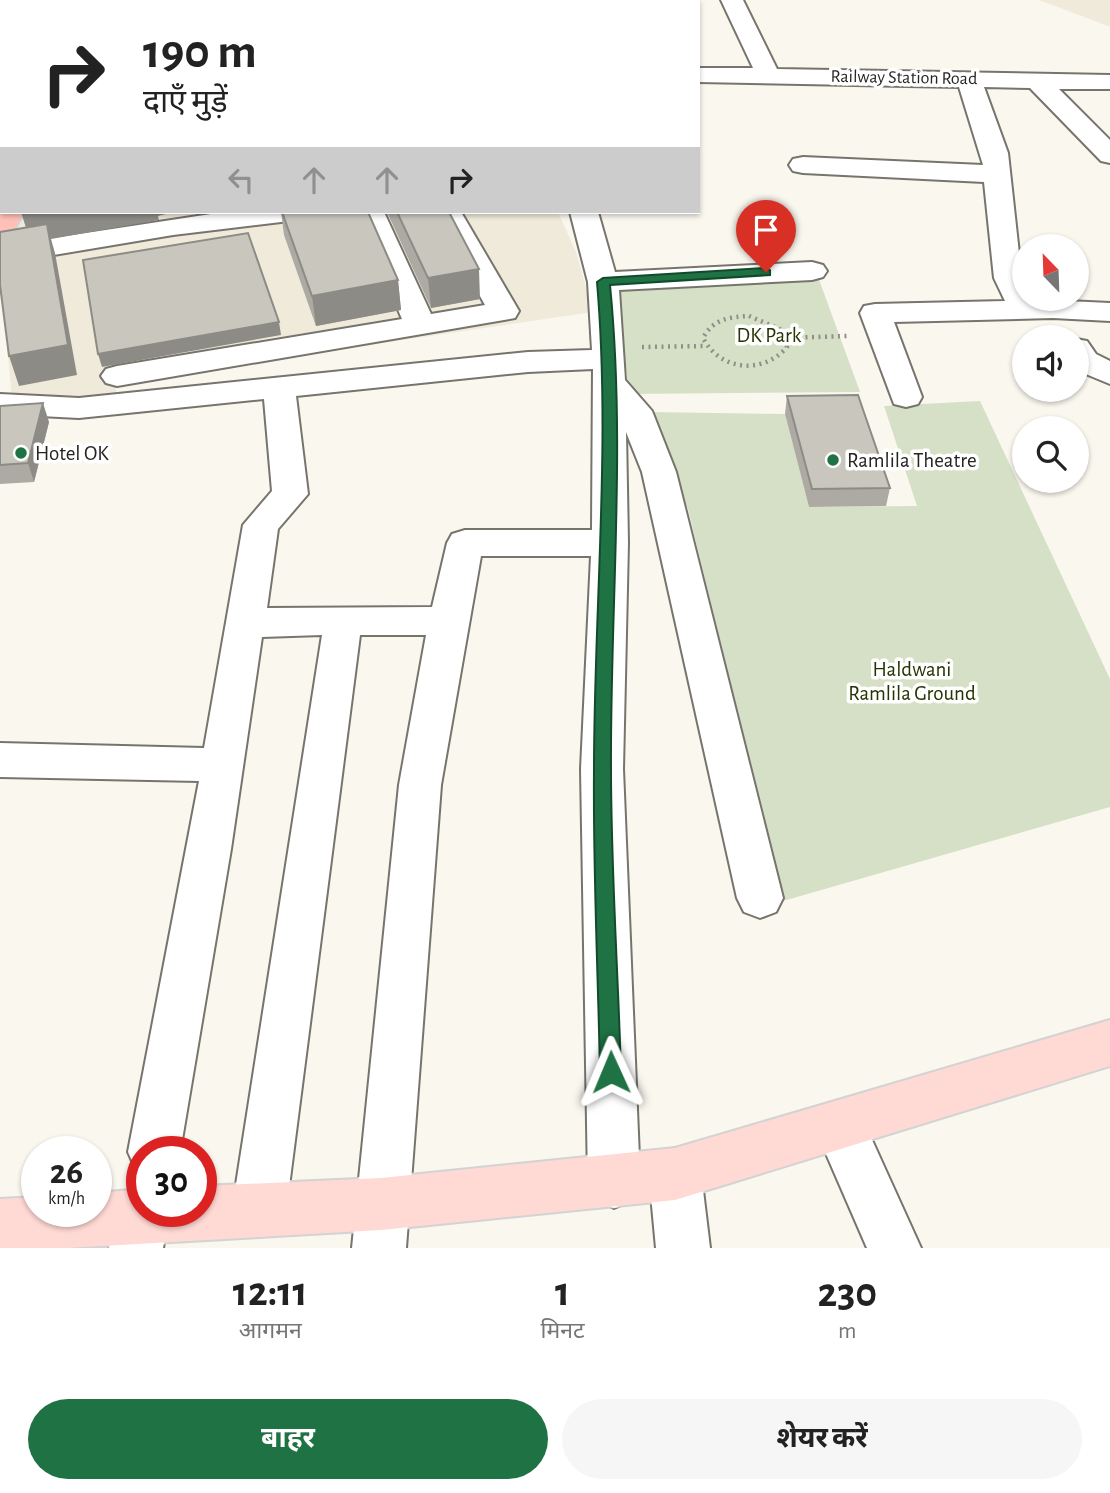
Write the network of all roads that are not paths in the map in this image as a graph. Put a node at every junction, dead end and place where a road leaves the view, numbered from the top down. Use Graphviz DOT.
graph roads {
  1 [pos="733,0"];
  2 [pos="700,75"];
  3 [pos="768,75"];
  4 [pos="969,79"];
  5 [pos="1036,80"];
  6 [pos="1110,82"];
  7 [pos="1110,155"];
  8 [pos="803,164"];
  9 [pos="997,174"];
  10 [pos="9,214"];
  11 [pos="262,214"];
  12 [pos="371,214"];
  13 [pos="448,214"];
  14 [pos="585,214"];
  15 [pos="173,219"];
  16 [pos="0,231"];
  17 [pos="0,255"];
  18 [pos="812,271"];
  19 [pos="1012,281"];
  20 [pos="603,282"];
  21 [pos="1012,310"];
  22 [pos="1088,311"];
  23 [pos="1041,312"];
  24 [pos="1110,312"];
  25 [pos="1056,325"];
  26 [pos="421,326"];
  27 [pos="373,334"];
  28 [pos="608,362"];
  29 [pos="1089,364"];
  30 [pos="1110,374"];
  31 [pos="117,376"];
  32 [pos="390,377"];
  33 [pos="279,390"];
  34 [pos="906,397"];
  35 [pos="0,404"];
  36 [pos="610,543"];
  37 [pos="343,621"];
  38 [pos="447,621"];
  39 [pos="244,623"];
  40 [pos="0,760"];
  41 [pos="222,765"];
  42 [pos="760,898"];
  43 [pos="1110,1043"];
  44 [pos="840,1126"];
  45 [pos="157,1136"];
  46 [pos="675,1174"];
  47 [pos="614,1182"];
  48 [pos="259,1210"];
  49 [pos="217,1215"];
  50 [pos="126,1225"];
  51 [pos="0,1226"];
  52 [pos="380,1226"];
  53 [pos="683,1248"];
  54 [pos="894,1248"];
  1 -- 3 [label="street"];
  2 -- 3 [label="street, Railway Station Road"];
  3 -- 4 [label="street, Railway Station Road"];
  4 -- 5 [label="street, Railway Station Road"];
  4 -- 9 [label="street"];
  5 -- 6 [label="street, Railway Station Road"];
  5 -- 7 [label="street"];
  8 -- 9 [label="street"];
  9 -- 19 [label="street"];
  10 -- 16 [label="highway"];
  11 -- 15 [label="street"];
  12 -- 26 [label="street"];
  13 -- 26 [label="street"];
  14 -- 20 [label="street"];
  15 -- 17 [label="street"];
  18 -- 20 [label="street"];
  20 -- 28 [label="street"];
  21 -- 34 [label="street"];
  22 -- 24 [label="street"];
  23 -- 25 [label="street"];
  26 -- 27 [label="street"];
  27 -- 31 [label="street"];
  27 -- 32 [label="street"];
  28 -- 32 [label="street"];
  28 -- 36 [label="street"];
  28 -- 42 [label="street"];
  29 -- 30 [label="street"];
  32 -- 33 [label="street"];
  33 -- 35 [label="street"];
  33 -- 39 [label="street"];
  36 -- 38 [label="street"];
  36 -- 47 [label="street"];
  37 -- 38 [label="street"];
  37 -- 39 [label="street"];
  37 -- 48 [label="street"];
  38 -- 52 [label="street"];
  39 -- 41 [label="street"];
  40 -- 41 [label="street"];
  41 -- 45 [label="street"];
  43 -- 44 [label="main road"];
  44 -- 46 [label="main road"];
  44 -- 54 [label="street"];
  46 -- 47 [label="main road"];
  46 -- 53 [label="street"];
  47 -- 52 [label="main road"];
  48 -- 49 [label="main road"];
  48 -- 52 [label="main road"];
  50 -- 51 [label="main road"];
}
